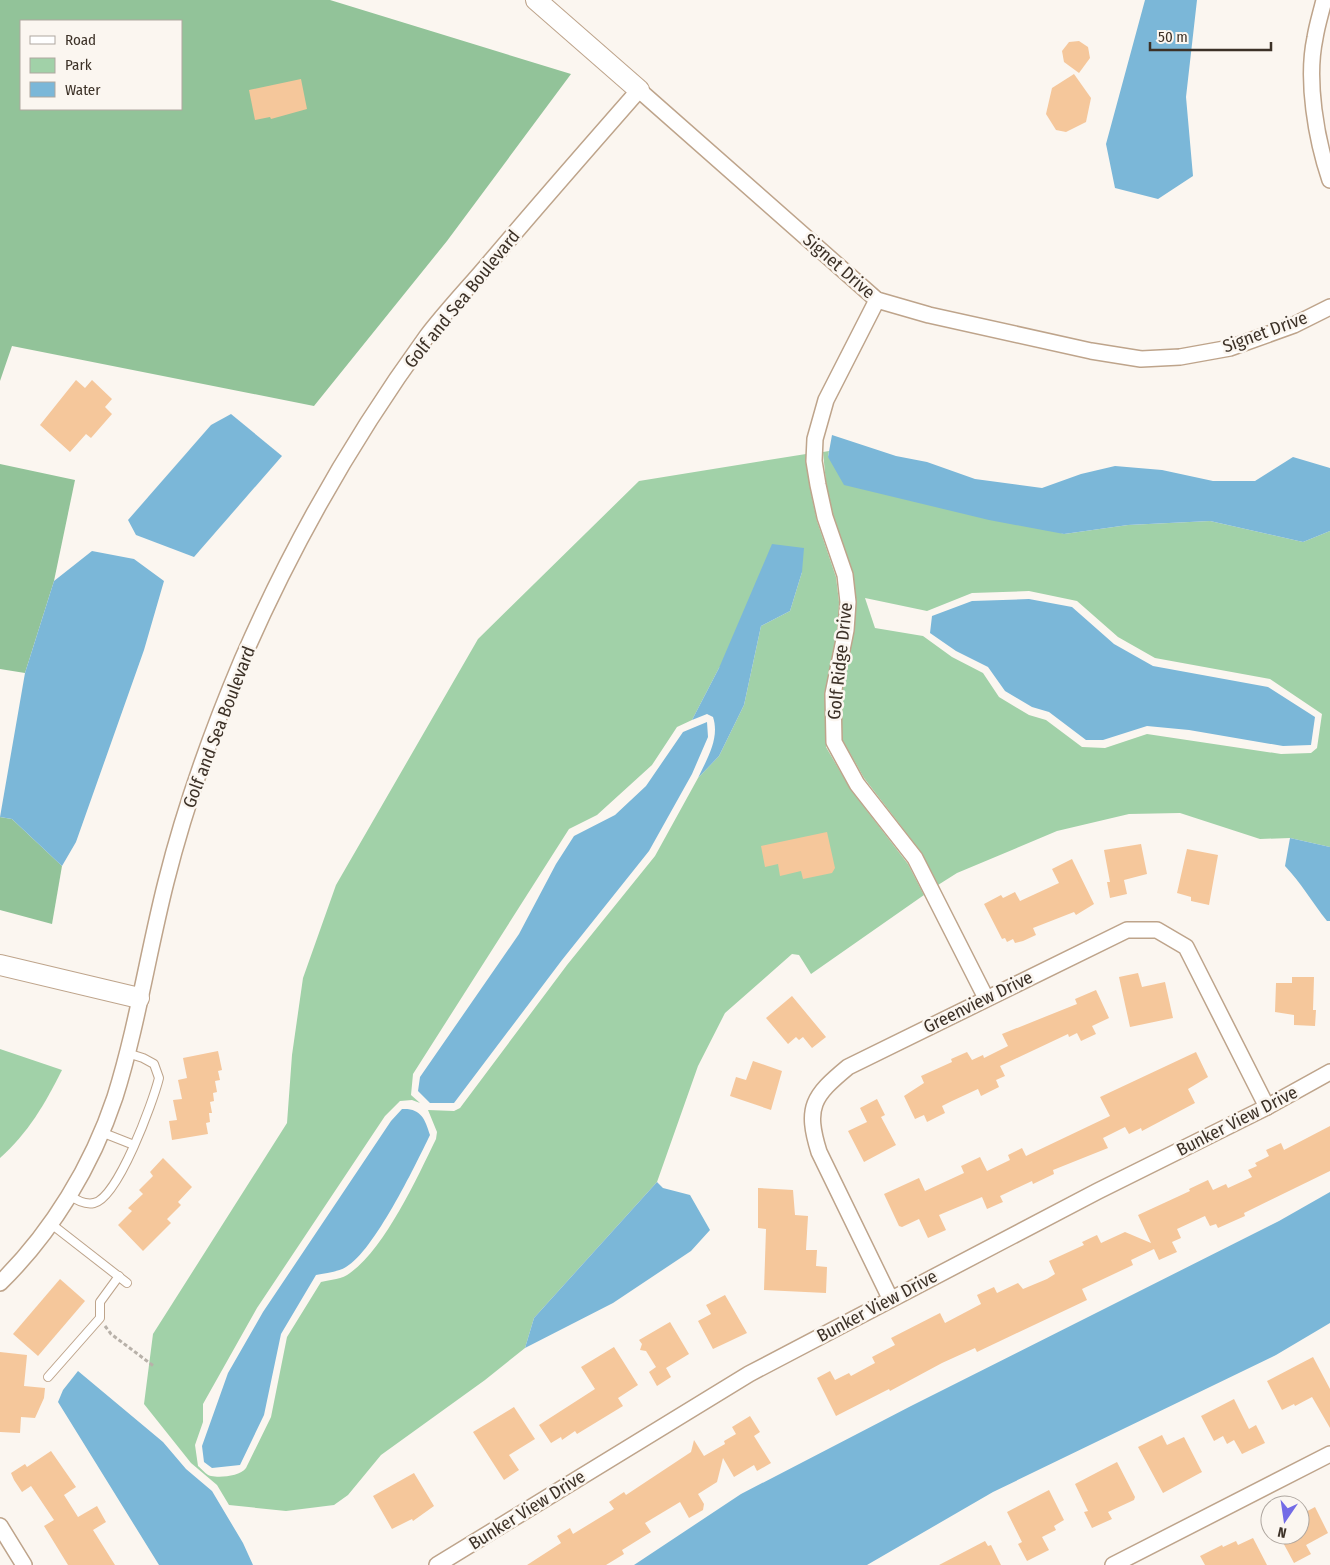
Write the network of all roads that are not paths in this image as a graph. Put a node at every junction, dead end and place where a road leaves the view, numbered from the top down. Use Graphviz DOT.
graph roads {
  1 [pos="536,0"];
  2 [pos="1324,0"];
  3 [pos="639,90"];
  4 [pos="1330,180"];
  5 [pos="877,300"];
  6 [pos="1330,307"];
  7 [pos="0,965"];
  8 [pos="139,998"];
  9 [pos="986,998"];
  10 [pos="127,1053"];
  11 [pos="1330,1072"];
  12 [pos="1267,1107"];
  13 [pos="101,1132"];
  14 [pos="134,1145"];
  15 [pos="69,1195"];
  16 [pos="50,1223"];
  17 [pos="118,1276"];
  18 [pos="0,1283"];
  19 [pos="127,1283"];
  20 [pos="890,1298"];
  21 [pos="48,1377"];
  22 [pos="1330,1454"];
  23 [pos="0,1526"];
  24 [pos="24,1565"];
  25 [pos="437,1565"];
  26 [pos="1113,1565"];
  1 -- 3 [label="street"];
  2 -- 4 [label="street"];
  3 -- 5 [label="street, Signet Drive"];
  3 -- 8 [label="street, Golf and Sea Boulevard"];
  5 -- 6 [label="street, Signet Drive"];
  5 -- 9 [label="street, Golf Ridge Drive"];
  7 -- 8 [label="street"];
  8 -- 10 [label="street, Golf and Sea Boulevard"];
  9 -- 12 [label="street, Greenview Drive"];
  9 -- 20 [label="street, Greenview Drive"];
  10 -- 13 [label="street, Golf and Sea Boulevard"];
  10 -- 14 [label="lane"];
  11 -- 12 [label="street, Bunker View Drive"];
  12 -- 20 [label="street, Bunker View Drive"];
  13 -- 14 [label="lane"];
  13 -- 15 [label="street, Golf and Sea Boulevard"];
  14 -- 15 [label="lane"];
  15 -- 16 [label="street, Golf and Sea Boulevard"];
  16 -- 17 [label="lane"];
  16 -- 18 [label="street, Golf and Sea Boulevard"];
  17 -- 19 [label="lane"];
  17 -- 21 [label="lane"];
  20 -- 25 [label="street, Bunker View Drive"];
  22 -- 26 [label="street"];
  23 -- 24 [label="street"];
}
